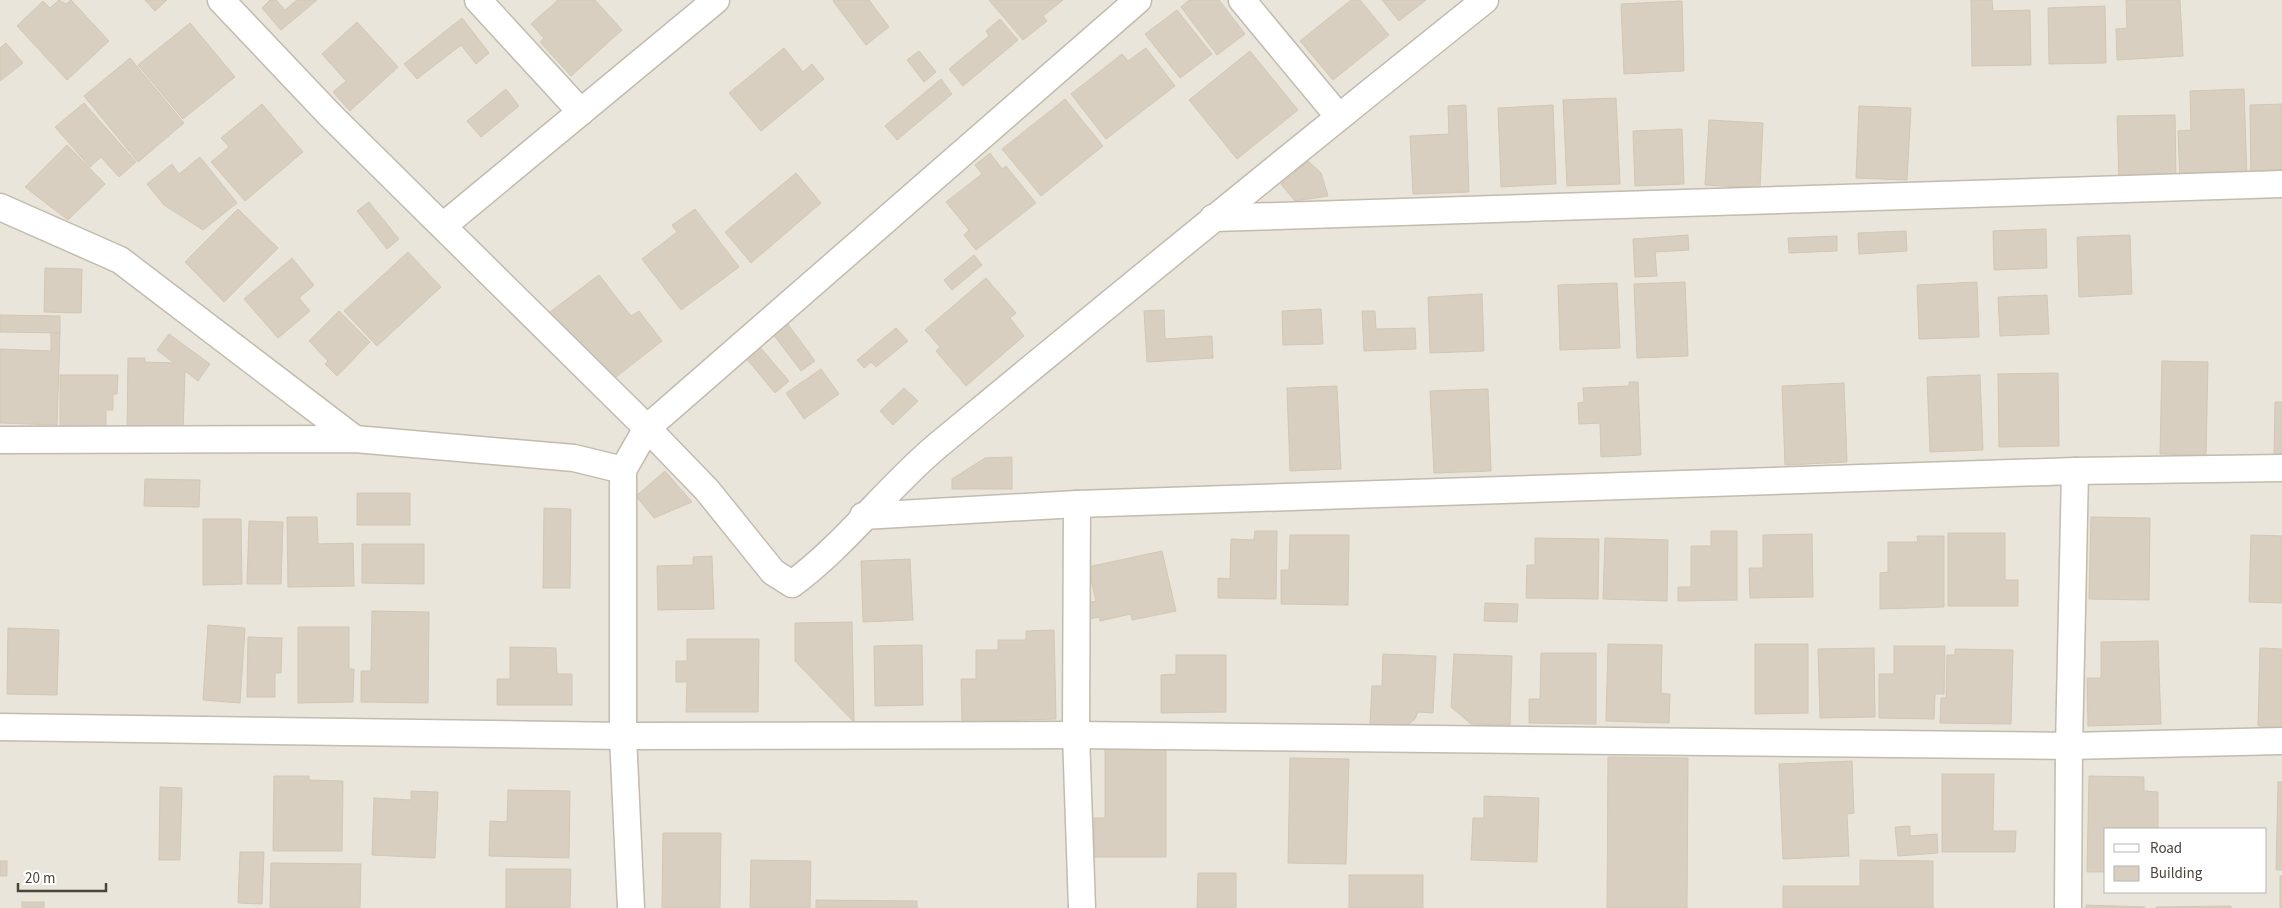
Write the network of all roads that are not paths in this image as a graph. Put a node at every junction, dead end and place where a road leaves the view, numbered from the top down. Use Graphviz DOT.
graph roads {
  1 [pos="221,0"];
  2 [pos="478,0"];
  3 [pos="716,0"];
  4 [pos="1138,0"];
  5 [pos="1242,0"];
  6 [pos="1485,0"];
  7 [pos="581,112"];
  8 [pos="1339,117"];
  9 [pos="2282,184"];
  10 [pos="0,207"];
  11 [pos="1213,218"];
  12 [pos="442,226"];
  13 [pos="647,428"];
  14 [pos="355,439"];
  15 [pos="0,440"];
  16 [pos="2282,468"];
  17 [pos="624,470"];
  18 [pos="2075,471"];
  19 [pos="1077,504"];
  20 [pos="863,516"];
  21 [pos="0,727"];
  22 [pos="1076,735"];
  23 [pos="624,736"];
  24 [pos="2282,741"];
  25 [pos="2069,746"];
  26 [pos="631,908"];
  27 [pos="1082,908"];
  28 [pos="2068,908"];
  1 -- 12 [label="street"];
  2 -- 7 [label="street"];
  3 -- 7 [label="street"];
  4 -- 13 [label="street"];
  5 -- 8 [label="street"];
  6 -- 8 [label="street"];
  7 -- 12 [label="street"];
  8 -- 11 [label="street"];
  9 -- 11 [label="street"];
  10 -- 14 [label="street"];
  11 -- 20 [label="street"];
  12 -- 13 [label="street"];
  13 -- 17 [label="street"];
  13 -- 20 [label="street"];
  14 -- 15 [label="street"];
  14 -- 17 [label="street"];
  16 -- 18 [label="street"];
  17 -- 23 [label="street"];
  18 -- 19 [label="street"];
  18 -- 25 [label="street"];
  19 -- 20 [label="street"];
  19 -- 22 [label="street"];
  21 -- 23 [label="street"];
  22 -- 23 [label="street"];
  22 -- 25 [label="street"];
  22 -- 27 [label="street"];
  23 -- 26 [label="street"];
  24 -- 25 [label="street"];
  25 -- 28 [label="street"];
}
